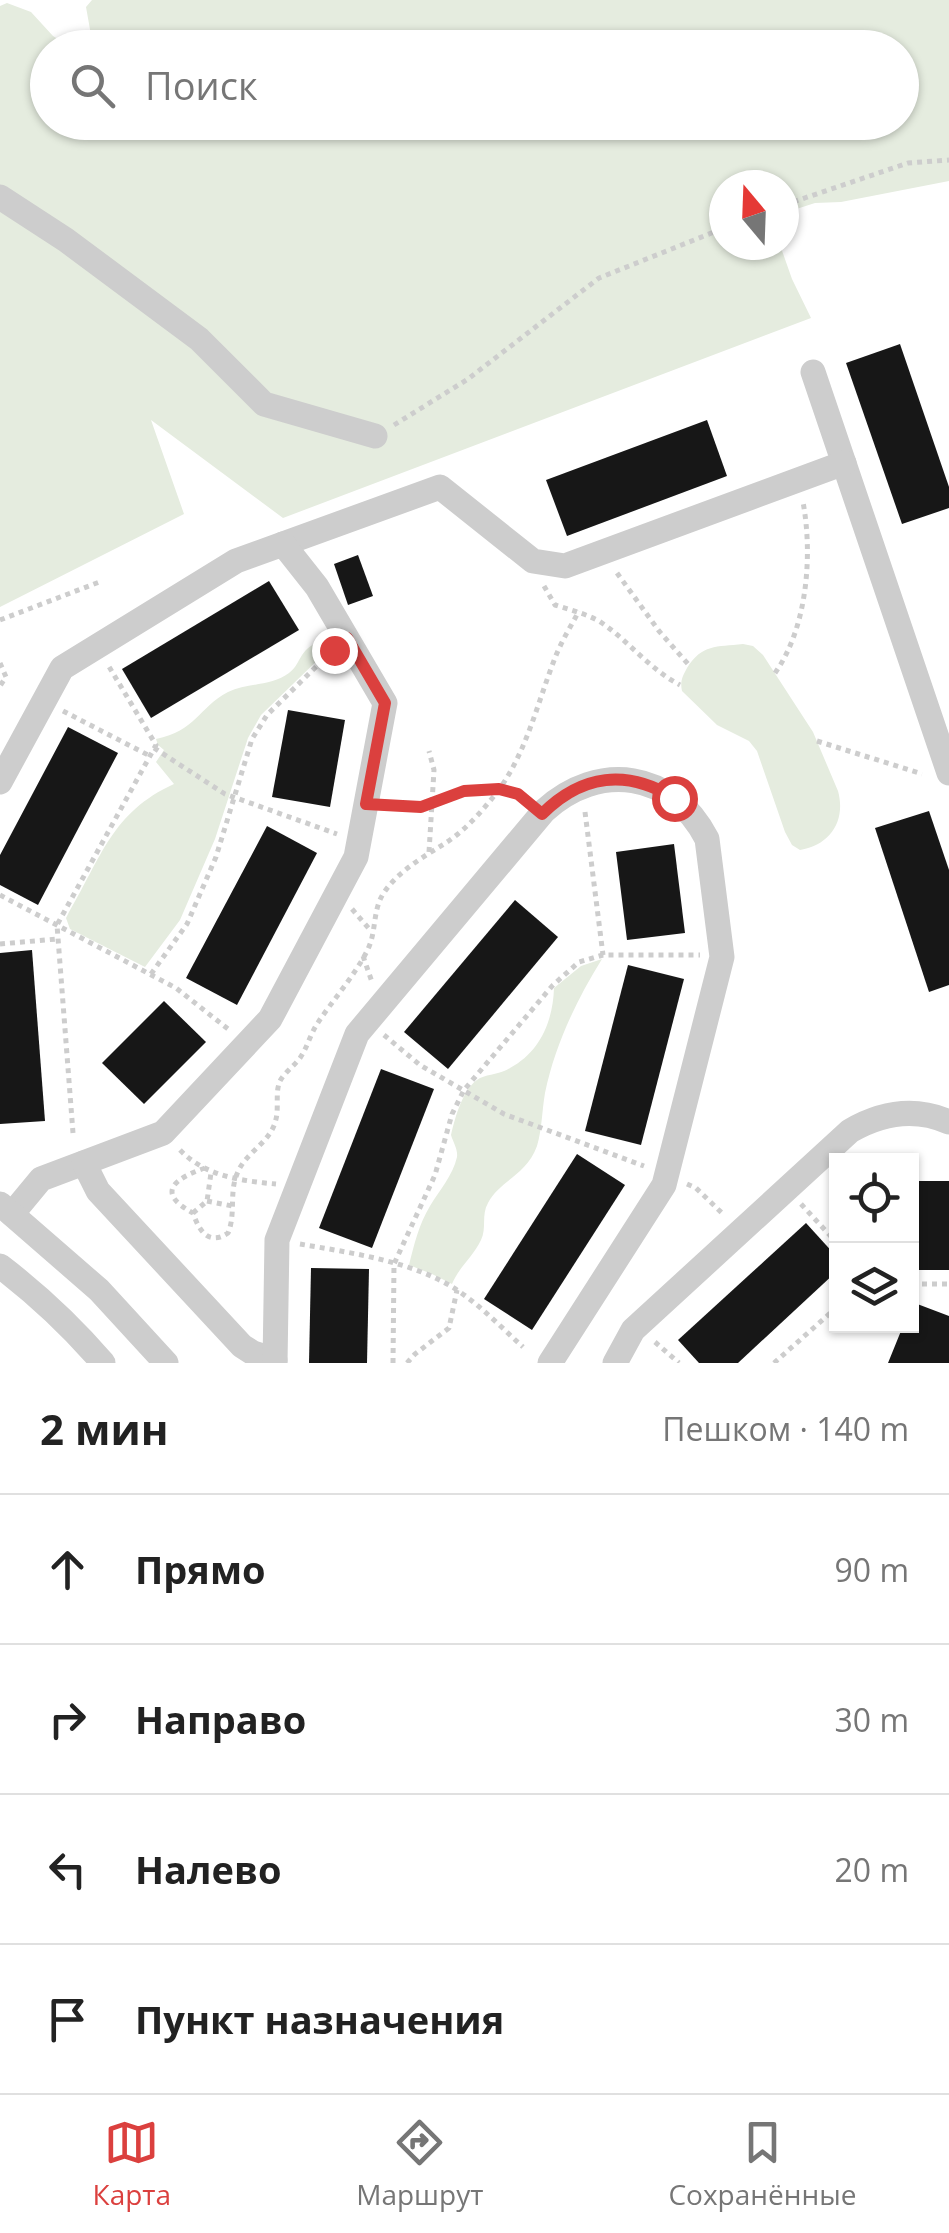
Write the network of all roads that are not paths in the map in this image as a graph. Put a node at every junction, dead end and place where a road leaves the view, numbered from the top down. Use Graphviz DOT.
graph roads {
  1 [pos="0,196"];
  2 [pos="813,372"];
  3 [pos="375,436"];
  4 [pos="844,463"];
  5 [pos="283,544"];
  6 [pos="949,773"];
  7 [pos="0,782"];
  8 [pos="949,1122"];
  9 [pos="84,1163"];
  10 [pos="6,1209"];
  11 [pos="0,1266"];
  12 [pos="274,1362"];
  13 [pos="104,1363"];
  14 [pos="166,1363"];
  15 [pos="550,1363"];
  16 [pos="615,1363"];
  1 -- 3 [label="lane"];
  2 -- 4 [label="lane"];
  4 -- 5 [label="lane"];
  4 -- 6 [label="lane"];
  5 -- 7 [label="lane"];
  5 -- 9 [label="lane"];
  8 -- 16 [label="lane"];
  9 -- 10 [label="lane"];
  9 -- 12 [label="lane"];
  10 -- 14 [label="lane"];
  11 -- 13 [label="lane"];
  12 -- 15 [label="lane"];
}
